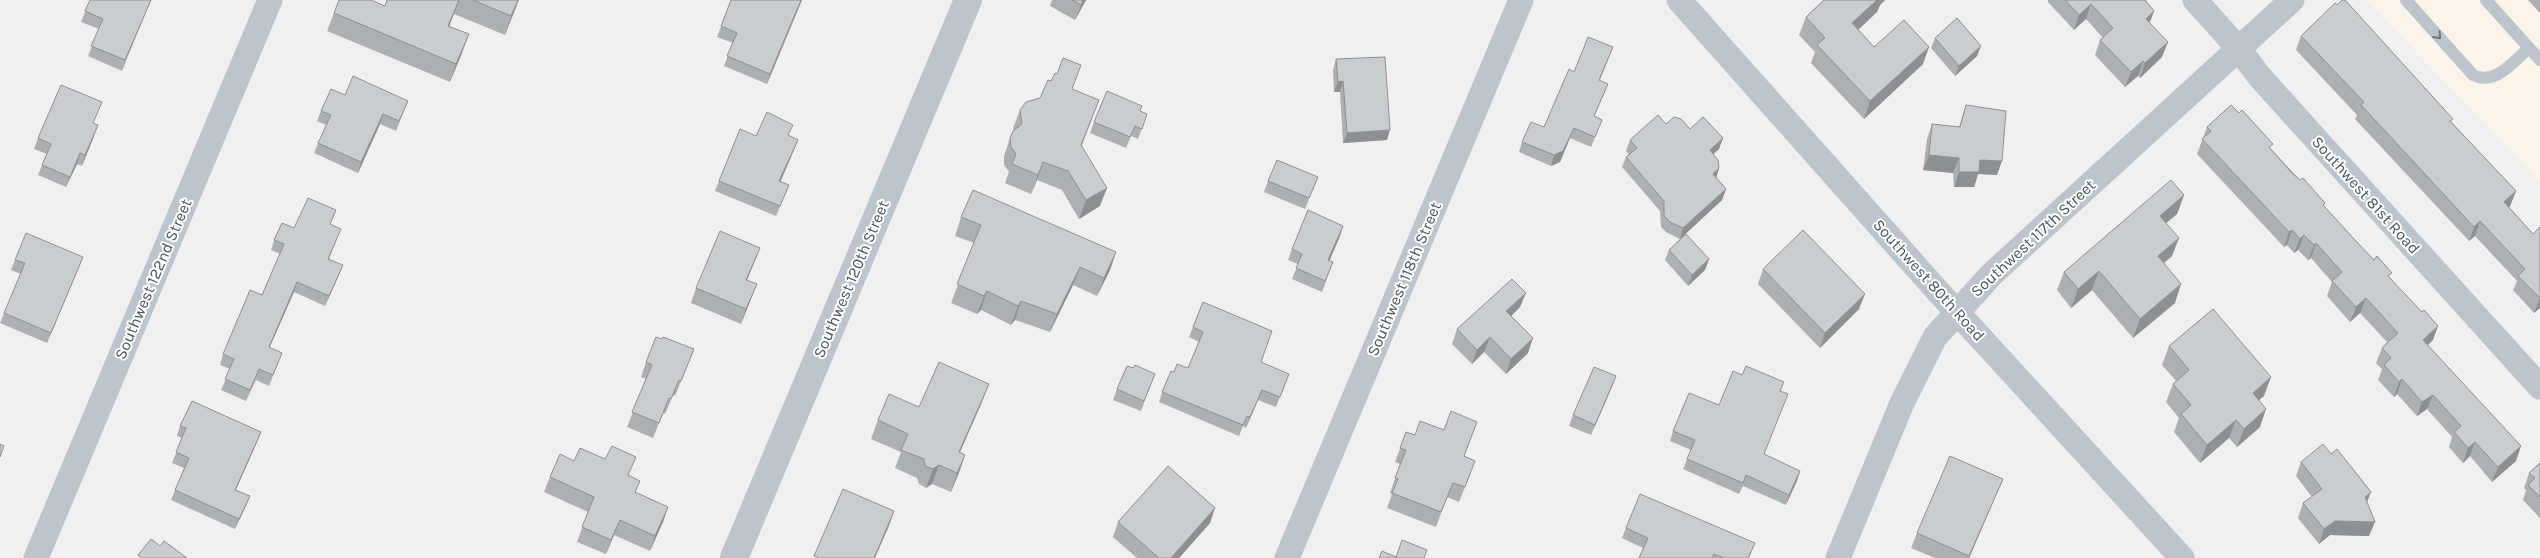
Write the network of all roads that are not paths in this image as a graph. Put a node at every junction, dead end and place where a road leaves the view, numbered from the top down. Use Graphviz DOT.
graph roads {
  1 [pos="270,0"];
  2 [pos="968,0"];
  3 [pos="1521,0"];
  4 [pos="1679,0"];
  5 [pos="2195,0"];
  6 [pos="2292,0"];
  7 [pos="2406,0"];
  8 [pos="2486,0"];
  9 [pos="2529,48"];
  10 [pos="2239,49"];
  11 [pos="2540,60"];
  12 [pos="1956,311"];
  13 [pos="2540,387"];
  14 [pos="36,558"];
  15 [pos="734,558"];
  16 [pos="1287,558"];
  17 [pos="1838,558"];
  18 [pos="2182,558"];
  1 -- 14 [label="street, Southwest 122nd Street"];
  2 -- 15 [label="street, Southwest 120th Street"];
  3 -- 16 [label="street, Southwest 118th Street"];
  4 -- 12 [label="street, Southwest 80th Road"];
  5 -- 10 [label="street, Southwest 81st Road"];
  6 -- 10 [label="street, Southwest 117th Street"];
  7 -- 9 [label="lane, one-way"];
  8 -- 9 [label="lane"];
  9 -- 11 [label="lane"];
  10 -- 12 [label="street, Southwest 117th Street"];
  10 -- 13 [label="street, Southwest 81st Road"];
  12 -- 17 [label="street, Southwest 117th Street"];
  12 -- 18 [label="street, Southwest 80th Road"];
}
